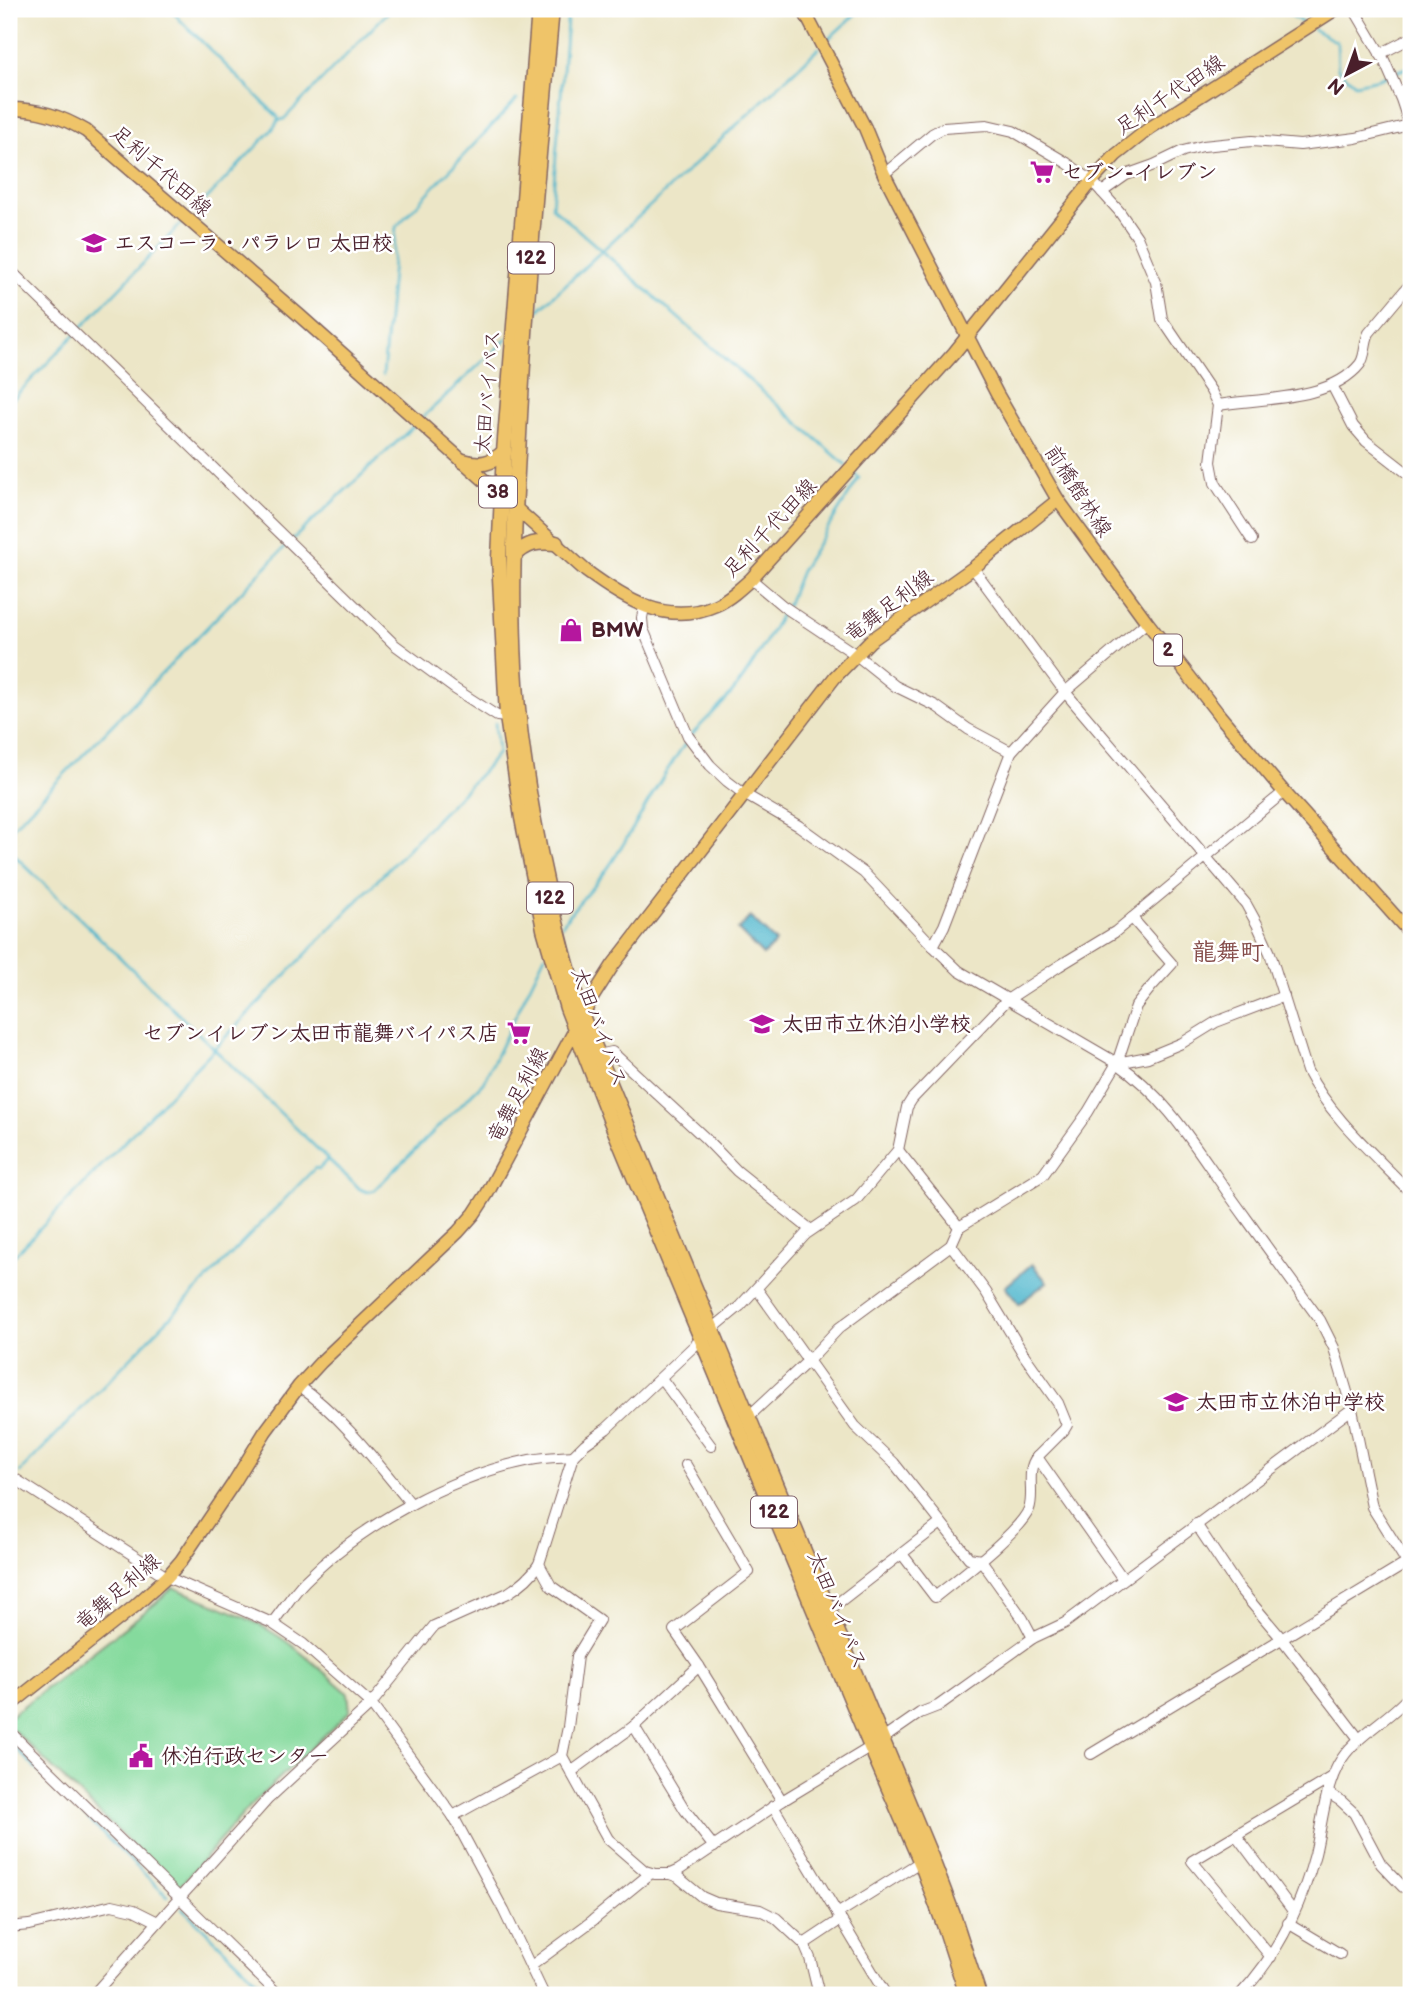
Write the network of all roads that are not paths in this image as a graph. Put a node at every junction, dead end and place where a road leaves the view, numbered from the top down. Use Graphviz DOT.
graph roads {
  1 [pos="539,9"];
  2 [pos="552,9"];
  3 [pos="803,9"];
  4 [pos="1336,9"];
  5 [pos="1353,9"];
  6 [pos="1411,38"];
  7 [pos="1380,54"];
  8 [pos="1411,87"];
  9 [pos="1398,92"];
  10 [pos="9,109"];
  11 [pos="1410,127"];
  12 [pos="884,174"];
  13 [pos="1092,181"];
  14 [pos="1102,192"];
  15 [pos="9,269"];
  16 [pos="1411,283"];
  17 [pos="967,336"];
  18 [pos="1332,385"];
  19 [pos="1217,405"];
  20 [pos="504,453"];
  21 [pos="463,461"];
  22 [pos="1411,476"];
  23 [pos="501,495"];
  24 [pos="1058,500"];
  25 [pos="515,507"];
  26 [pos="1252,540"];
  27 [pos="556,543"];
  28 [pos="514,556"];
  29 [pos="973,568"];
  30 [pos="751,579"];
  31 [pos="644,607"];
  32 [pos="1147,622"];
  33 [pos="855,654"];
  34 [pos="1065,692"];
  35 [pos="507,717"];
  36 [pos="1011,752"];
  37 [pos="1284,792"];
  38 [pos="744,794"];
  39 [pos="1205,857"];
  40 [pos="1132,918"];
  41 [pos="1411,934"];
  42 [pos="933,946"];
  43 [pos="1284,996"];
  44 [pos="1007,1000"];
  45 [pos="579,1023"];
  46 [pos="598,1055"];
  47 [pos="1116,1063"];
  48 [pos="898,1150"];
  49 [pos="1411,1193"];
  50 [pos="959,1227"];
  51 [pos="811,1230"];
  52 [pos="951,1245"];
  53 [pos="757,1289"];
  54 [pos="706,1336"];
  55 [pos="808,1360"];
  56 [pos="661,1378"];
  57 [pos="299,1386"];
  58 [pos="1352,1409"];
  59 [pos="748,1416"];
  60 [pos="711,1446"];
  61 [pos="573,1456"];
  62 [pos="1037,1457"];
  63 [pos="686,1465"];
  64 [pos="9,1475"];
  65 [pos="411,1504"];
  66 [pos="941,1523"];
  67 [pos="1196,1524"];
  68 [pos="902,1554"];
  69 [pos="981,1560"];
  70 [pos="539,1564"];
  71 [pos="1409,1566"];
  72 [pos="167,1577"];
  73 [pos="1124,1579"];
  74 [pos="829,1610"];
  75 [pos="272,1623"];
  76 [pos="1033,1639"];
  77 [pos="1282,1639"];
  78 [pos="699,1666"];
  79 [pos="1411,1695"];
  80 [pos="371,1704"];
  81 [pos="9,1706"];
  82 [pos="634,1727"];
  83 [pos="9,1731"];
  84 [pos="1360,1739"];
  85 [pos="876,1743"];
  86 [pos="1091,1754"];
  87 [pos="562,1756"];
  88 [pos="571,1772"];
  89 [pos="1331,1778"];
  90 [pos="1328,1793"];
  91 [pos="778,1804"];
  92 [pos="453,1816"];
  93 [pos="1236,1835"];
  94 [pos="714,1847"];
  95 [pos="920,1862"];
  96 [pos="651,1873"];
  97 [pos="670,1874"];
  98 [pos="1403,1887"];
  99 [pos="180,1898"];
  100 [pos="1293,1911"];
  101 [pos="838,1917"];
  102 [pos="158,1922"];
  103 [pos="1288,1923"];
  104 [pos="9,1927"];
  105 [pos="804,1944"];
  106 [pos="1340,1954"];
  107 [pos="1271,1958"];
  108 [pos="531,1966"];
  109 [pos="93,1995"];
  110 [pos="279,1995"];
  111 [pos="544,1995"];
  112 [pos="819,1995"];
  113 [pos="886,1995"];
  114 [pos="967,1995"];
  115 [pos="979,1995"];
  116 [pos="1240,1995"];
  1 -- 20 [label="highway, 太田バイパス / 122"];
  2 -- 25 [label="highway, 太田バイパス / 122"];
  3 -- 12 [label="main road, 前橋館林線 / 2"];
  4 -- 13 [label="main road, 足利千代田線 / 38"];
  5 -- 7 [label="street"];
  6 -- 7 [label="street"];
  7 -- 9 [label="street"];
  8 -- 9 [label="street"];
  9 -- 11 [label="street"];
  10 -- 21 [label="main road, 足利千代田線 / 38"];
  11 -- 14 [label="street"];
  12 -- 13 [label="street"];
  12 -- 17 [label="main road, 前橋館林線 / 2"];
  13 -- 14 [label="street"];
  13 -- 17 [label="main road, 足利千代田線 / 38"];
  14 -- 19 [label="street"];
  15 -- 35 [label="street"];
  16 -- 18 [label="street"];
  17 -- 24 [label="main road, 前橋館林線 / 2"];
  17 -- 30 [label="main road, 足利千代田線 / 38"];
  18 -- 19 [label="street"];
  18 -- 22 [label="street"];
  19 -- 26 [label="street"];
  20 -- 21 [label="highway"];
  20 -- 23 [label="highway, 太田バイパス / 122"];
  21 -- 23 [label="main road, 足利千代田線 / 38"];
  23 -- 25 [label="main road, 足利千代田線 / 38"];
  23 -- 35 [label="highway, 太田バイパス / 122"];
  24 -- 29 [label="main road, 竜舞足利線"];
  24 -- 32 [label="main road, 前橋館林線 / 2"];
  25 -- 27 [label="main road, 足利千代田線 / 38"];
  25 -- 28 [label="highway, 太田バイパス / 122"];
  27 -- 28 [label="highway"];
  27 -- 31 [label="main road, 足利千代田線 / 38"];
  28 -- 45 [label="highway, 太田バイパス / 122"];
  29 -- 33 [label="main road, 竜舞足利線"];
  29 -- 34 [label="street"];
  30 -- 31 [label="main road, 足利千代田線 / 38"];
  30 -- 33 [label="street"];
  31 -- 38 [label="street"];
  32 -- 34 [label="street"];
  32 -- 37 [label="main road, 前橋館林線 / 2"];
  33 -- 36 [label="street"];
  33 -- 38 [label="main road, 竜舞足利線"];
  34 -- 36 [label="street"];
  34 -- 39 [label="street"];
  35 -- 45 [label="highway, 太田バイパス / 122"];
  36 -- 42 [label="street"];
  37 -- 39 [label="street"];
  37 -- 41 [label="main road, 前橋館林線 / 2"];
  38 -- 42 [label="street"];
  38 -- 45 [label="main road, 竜舞足利線"];
  39 -- 40 [label="street"];
  39 -- 43 [label="street"];
  40 -- 44 [label="street"];
  40 -- 47 [label="street"];
  42 -- 44 [label="street"];
  43 -- 47 [label="street"];
  43 -- 49 [label="street"];
  44 -- 47 [label="street"];
  44 -- 48 [label="street"];
  45 -- 46 [label="highway, 太田バイパス / 122"];
  45 -- 54 [label="highway, 太田バイパス / 122"];
  45 -- 57 [label="main road, 竜舞足利線"];
  46 -- 51 [label="street"];
  46 -- 54 [label="highway, 太田バイパス / 122"];
  47 -- 50 [label="street"];
  47 -- 58 [label="street"];
  48 -- 50 [label="street"];
  48 -- 51 [label="street"];
  50 -- 52 [label="street"];
  51 -- 53 [label="street"];
  52 -- 55 [label="street"];
  52 -- 62 [label="street"];
  53 -- 54 [label="street"];
  53 -- 55 [label="street"];
  54 -- 56 [label="street"];
  54 -- 59 [label="highway, 太田バイパス / 122"];
  54 -- 85 [label="highway, 太田バイパス / 122"];
  55 -- 59 [label="street"];
  55 -- 66 [label="street"];
  56 -- 60 [label="street"];
  56 -- 61 [label="street"];
  57 -- 65 [label="street"];
  57 -- 72 [label="main road, 竜舞足利線"];
  58 -- 67 [label="street"];
  58 -- 71 [label="street"];
  59 -- 74 [label="highway, 太田バイパス / 122"];
  61 -- 65 [label="street"];
  61 -- 70 [label="street"];
  62 -- 69 [label="street"];
  62 -- 73 [label="street"];
  63 -- 78 [label="street"];
  64 -- 72 [label="street"];
  65 -- 75 [label="street"];
  66 -- 68 [label="street"];
  66 -- 69 [label="street"];
  67 -- 73 [label="street"];
  67 -- 77 [label="street"];
  68 -- 69 [label="street"];
  68 -- 74 [label="street"];
  69 -- 76 [label="street"];
  70 -- 80 [label="street"];
  70 -- 87 [label="street"];
  71 -- 77 [label="street"];
  72 -- 75 [label="street"];
  72 -- 81 [label="main road, 竜舞足利線"];
  73 -- 76 [label="street"];
  74 -- 85 [label="highway, 太田バイパス / 122"];
  75 -- 80 [label="street"];
  76 -- 85 [label="street"];
  77 -- 84 [label="street"];
  77 -- 86 [label="street"];
  78 -- 82 [label="street"];
  78 -- 91 [label="street"];
  79 -- 84 [label="street"];
  80 -- 92 [label="street"];
  80 -- 99 [label="street"];
  82 -- 88 [label="street"];
  82 -- 94 [label="street"];
  83 -- 99 [label="street"];
  84 -- 89 [label="street"];
  85 -- 91 [label="street"];
  85 -- 95 [label="highway, 太田バイパス / 122"];
  85 -- 115 [label="highway, 太田バイパス / 122"];
  87 -- 88 [label="street"];
  87 -- 92 [label="street"];
  88 -- 96 [label="street"];
  89 -- 90 [label="street"];
  89 -- 93 [label="street"];
  90 -- 98 [label="street"];
  90 -- 100 [label="street"];
  91 -- 94 [label="street"];
  91 -- 101 [label="street"];
  92 -- 108 [label="street"];
  93 -- 100 [label="street"];
  93 -- 107 [label="street"];
  94 -- 97 [label="street"];
  95 -- 101 [label="street"];
  95 -- 114 [label="highway, 太田バイパス / 122"];
  96 -- 97 [label="street"];
  96 -- 108 [label="street"];
  97 -- 105 [label="street"];
  99 -- 102 [label="street"];
  99 -- 110 [label="street"];
  100 -- 103 [label="street"];
  101 -- 105 [label="street"];
  101 -- 113 [label="street"];
  102 -- 104 [label="street"];
  102 -- 109 [label="street"];
  103 -- 106 [label="street"];
  103 -- 107 [label="street"];
  105 -- 112 [label="street"];
  107 -- 116 [label="street"];
  108 -- 111 [label="street"];
}
